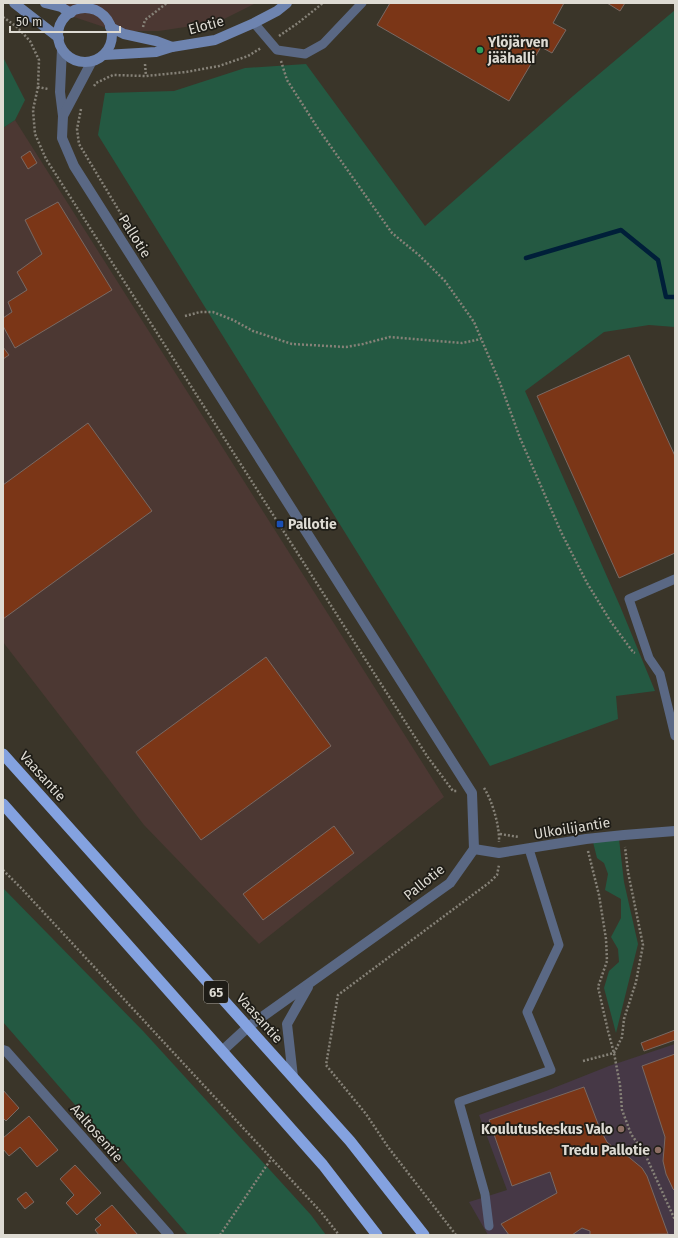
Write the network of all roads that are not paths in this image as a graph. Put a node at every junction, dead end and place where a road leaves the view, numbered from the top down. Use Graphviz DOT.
graph roads {
  1 [pos="14,3"];
  2 [pos="45,3"];
  3 [pos="286,3"];
  4 [pos="362,4"];
  5 [pos="71,12"];
  6 [pos="254,23"];
  7 [pos="110,26"];
  8 [pos="59,38"];
  9 [pos="172,47"];
  10 [pos="62,49"];
  11 [pos="104,55"];
  12 [pos="92,61"];
  13 [pos="63,116"];
  14 [pos="675,579"];
  15 [pos="675,736"];
  16 [pos="3,754"];
  17 [pos="3,804"];
  18 [pos="675,831"];
  19 [pos="474,849"];
  20 [pos="528,849"];
  21 [pos="309,984"];
  22 [pos="248,1028"];
  23 [pos="3,1050"];
  24 [pos="222,1051"];
  25 [pos="292,1077"];
  26 [pos="489,1226"];
  27 [pos="169,1235"];
  28 [pos="377,1235"];
  29 [pos="424,1235"];
  1 -- 8 [label="main road"];
  2 -- 5 [label="main road"];
  3 -- 6 [label="main road, Elotie"];
  4 -- 6 [label="lane"];
  5 -- 7 [label="main road"];
  5 -- 8 [label="main road"];
  6 -- 9 [label="main road, Elotie"];
  7 -- 9 [label="main road, Elotie"];
  7 -- 11 [label="main road"];
  8 -- 10 [label="main road"];
  9 -- 11 [label="main road, Elotie"];
  10 -- 12 [label="main road"];
  10 -- 13 [label="street, Pallotie"];
  11 -- 12 [label="main road"];
  12 -- 13 [label="street, Pallotie"];
  13 -- 19 [label="street, Pallotie"];
  14 -- 15 [label="lane"];
  16 -- 22 [label="highway, Vaasantie / 65"];
  17 -- 24 [label="highway, 65"];
  18 -- 20 [label="street, Ulkoilijantie"];
  19 -- 20 [label="street, Ulkoilijantie"];
  19 -- 21 [label="street, Pallotie"];
  20 -- 26 [label="lane"];
  21 -- 22 [label="street, Pallotie"];
  21 -- 25 [label="street"];
  22 -- 24 [label="street, Pallotie"];
  22 -- 25 [label="highway, Vaasantie / 65"];
  23 -- 27 [label="street, Aaltosentie"];
  24 -- 28 [label="highway, 65"];
  25 -- 29 [label="highway, Vaasantie / 65"];
}
